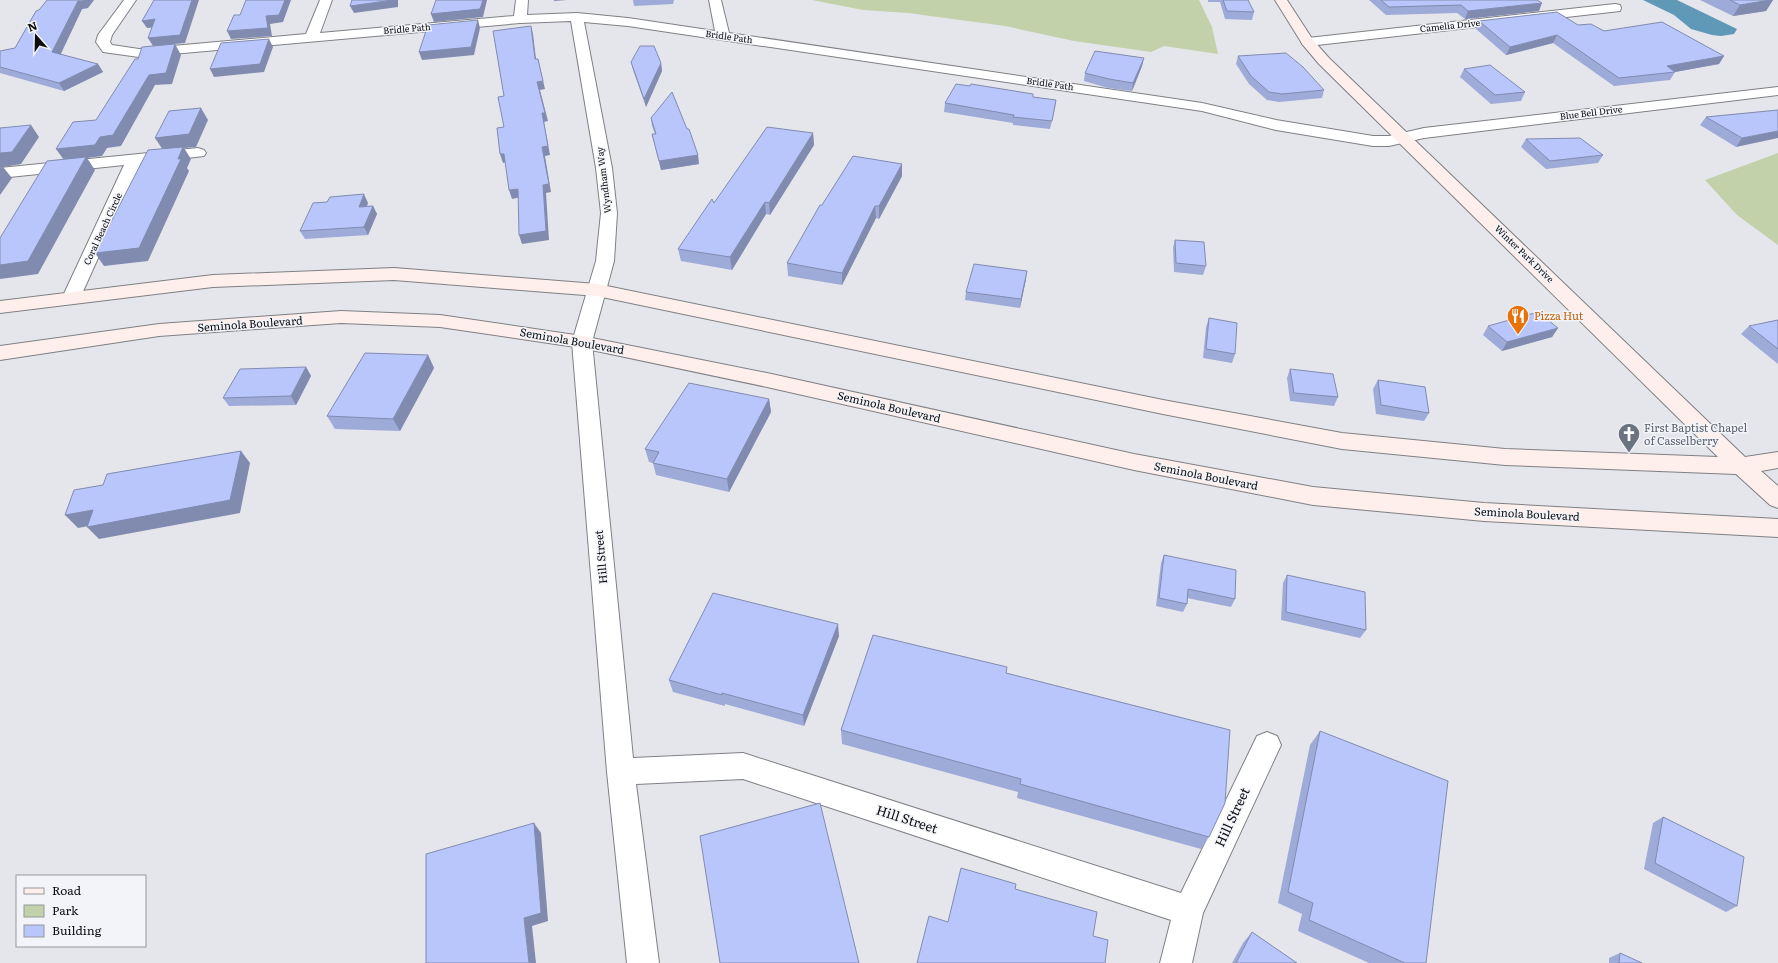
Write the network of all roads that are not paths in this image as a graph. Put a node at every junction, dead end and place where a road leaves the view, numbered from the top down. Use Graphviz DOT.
graph roads {
  1 [pos="130,0"];
  2 [pos="326,0"];
  3 [pos="522,0"];
  4 [pos="715,0"];
  5 [pos="1282,0"];
  6 [pos="1615,8"];
  7 [pos="577,17"];
  8 [pos="520,19"];
  9 [pos="723,37"];
  10 [pos="311,38"];
  11 [pos="1308,42"];
  12 [pos="1778,91"];
  13 [pos="1404,138"];
  14 [pos="198,153"];
  15 [pos="135,159"];
  16 [pos="0,173"];
  17 [pos="597,290"];
  18 [pos="71,298"];
  19 [pos="0,307"];
  20 [pos="582,342"];
  21 [pos="0,353"];
  22 [pos="1778,460"];
  23 [pos="1741,466"];
  24 [pos="1778,499"];
  25 [pos="1778,528"];
  26 [pos="1266,745"];
  27 [pos="621,772"];
  28 [pos="1188,911"];
  29 [pos="642,963"];
  30 [pos="1176,963"];
  1 -- 10 [label="street, Bridle Path"];
  2 -- 10 [label="street"];
  3 -- 8 [label="street"];
  4 -- 9 [label="street"];
  5 -- 11 [label="main road, Winter Park Drive"];
  6 -- 11 [label="street, Camelia Drive"];
  7 -- 8 [label="street, Bridle Path"];
  7 -- 9 [label="street, Bridle Path"];
  7 -- 17 [label="street, Wyndham Way"];
  8 -- 10 [label="street, Bridle Path"];
  9 -- 13 [label="street, Bridle Path"];
  11 -- 13 [label="main road, Winter Park Drive"];
  12 -- 13 [label="street, Blue Bell Drive"];
  13 -- 23 [label="main road, Winter Park Drive"];
  14 -- 15 [label="street"];
  15 -- 16 [label="street"];
  15 -- 18 [label="street, Coral Beach Circle"];
  17 -- 18 [label="main road"];
  17 -- 20 [label="street, Wyndham Way"];
  17 -- 23 [label="main road"];
  18 -- 19 [label="main road"];
  20 -- 21 [label="main road, Seminola Boulevard"];
  20 -- 25 [label="main road, Seminola Boulevard"];
  20 -- 27 [label="street, Hill Street"];
  22 -- 23 [label="main road"];
  23 -- 24 [label="main road, Winter Park Drive"];
  26 -- 28 [label="street, Hill Street"];
  27 -- 28 [label="street, Hill Street"];
  27 -- 29 [label="street, Hill Street"];
  28 -- 30 [label="street, Hill Street"];
}
